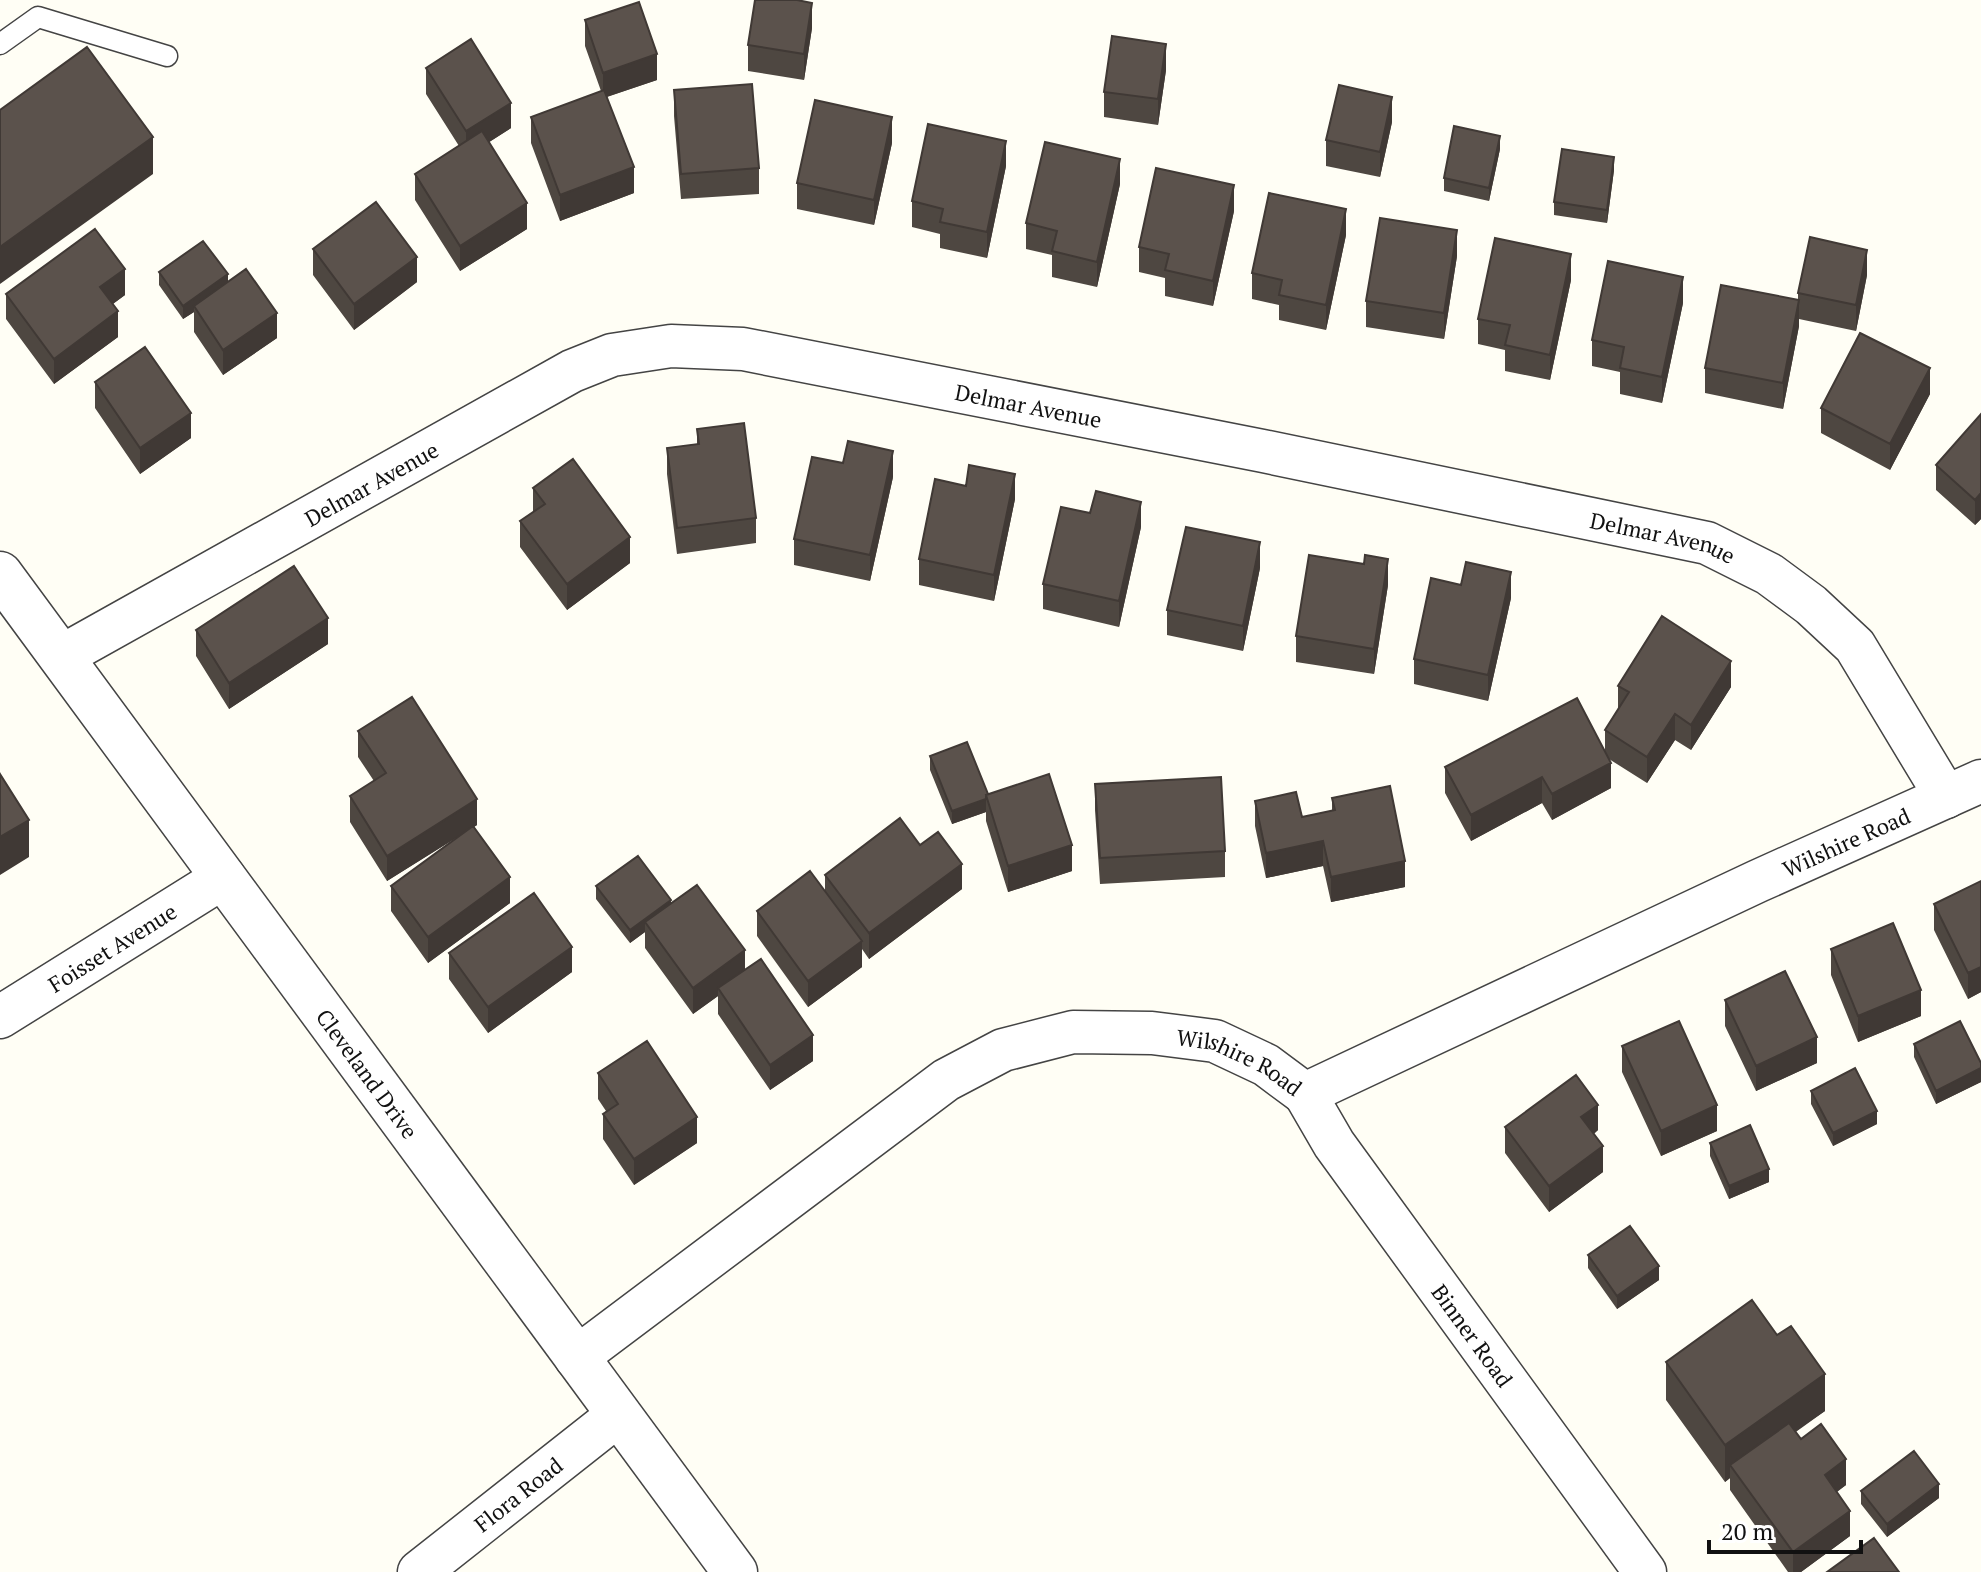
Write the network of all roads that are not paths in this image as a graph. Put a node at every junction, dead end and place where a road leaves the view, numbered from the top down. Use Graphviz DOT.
graph roads {
  1 [pos="0,44"];
  2 [pos="167,56"];
  3 [pos="0,574"];
  4 [pos="62,656"];
  5 [pos="1964,789"];
  6 [pos="224,877"];
  7 [pos="0,1017"];
  8 [pos="1305,1094"];
  9 [pos="576,1358"];
  10 [pos="618,1415"];
  11 [pos="419,1572"];
  12 [pos="735,1572"];
  13 [pos="1645,1572"];
  1 -- 2 [label="lane"];
  3 -- 4 [label="street, Cleveland Drive"];
  4 -- 5 [label="street, Delmar Avenue"];
  4 -- 6 [label="street, Cleveland Drive"];
  5 -- 8 [label="street, Wilshire Road"];
  6 -- 7 [label="street, Foisset Avenue"];
  6 -- 9 [label="street, Cleveland Drive"];
  8 -- 9 [label="street, Wilshire Road"];
  8 -- 13 [label="street, Binner Road"];
  9 -- 10 [label="street, Cleveland Drive"];
  10 -- 11 [label="street, Flora Road"];
  10 -- 12 [label="street, Cleveland Drive"];
}
